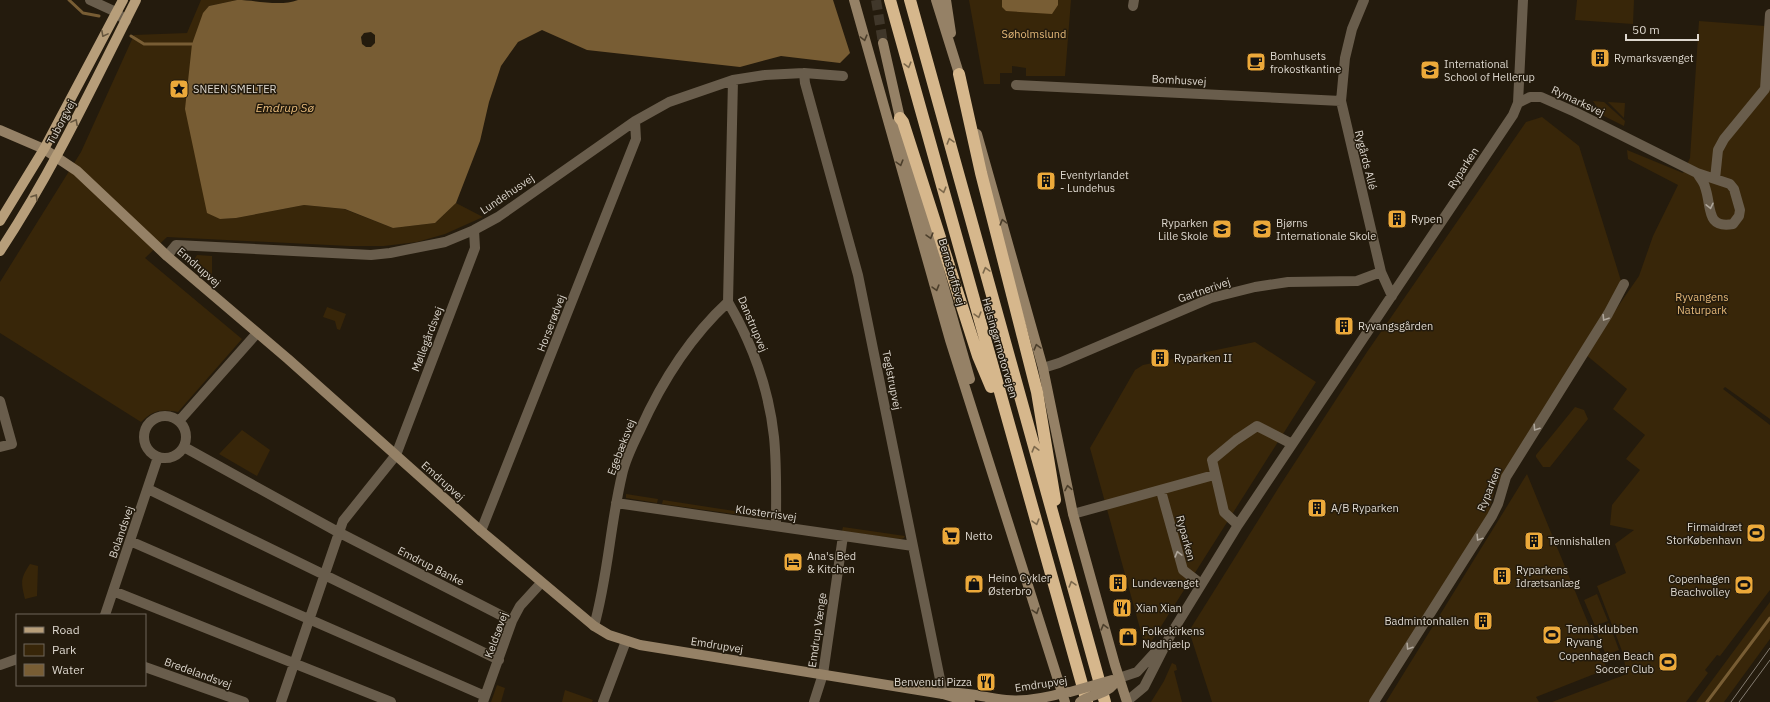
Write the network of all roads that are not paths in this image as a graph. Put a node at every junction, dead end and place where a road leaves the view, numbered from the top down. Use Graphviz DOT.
graph roads {
  1 [pos="90,0"];
  2 [pos="123,0"];
  3 [pos="136,0"];
  4 [pos="854,0"];
  5 [pos="890,0"];
  6 [pos="911,0"];
  7 [pos="936,0"];
  8 [pos="946,0"];
  9 [pos="1364,0"];
  10 [pos="1523,0"];
  11 [pos="116,12"];
  12 [pos="1770,14"];
  13 [pos="126,21"];
  14 [pos="883,43"];
  15 [pos="804,73"];
  16 [pos="959,74"];
  17 [pos="843,76"];
  18 [pos="733,80"];
  19 [pos="1016,85"];
  20 [pos="1341,100"];
  21 [pos="1518,103"];
  22 [pos="900,118"];
  23 [pos="635,121"];
  24 [pos="0,130"];
  25 [pos="44,149"];
  26 [pos="57,156"];
  27 [pos="1697,174"];
  28 [pos="1715,179"];
  29 [pos="0,221"];
  30 [pos="474,230"];
  31 [pos="0,251"];
  32 [pos="167,256"];
  33 [pos="1381,272"];
  34 [pos="1624,284"];
  35 [pos="1392,296"];
  36 [pos="728,302"];
  37 [pos="257,332"];
  38 [pos="1043,368"];
  39 [pos="0,401"];
  40 [pos="179,421"];
  41 [pos="1010,431"];
  42 [pos="1292,444"];
  43 [pos="0,447"];
  44 [pos="184,447"];
  45 [pos="396,455"];
  46 [pos="158,457"];
  47 [pos="1214,475"];
  48 [pos="148,489"];
  49 [pos="1161,491"];
  50 [pos="616,503"];
  51 [pos="1004,507"];
  52 [pos="1073,514"];
  53 [pos="1238,525"];
  54 [pos="776,526"];
  55 [pos="338,532"];
  56 [pos="482,532"];
  57 [pos="843,536"];
  58 [pos="130,541"];
  59 [pos="913,546"];
  60 [pos="1064,554"];
  61 [pos="323,575"];
  62 [pos="542,583"];
  63 [pos="1200,584"];
  64 [pos="113,591"];
  65 [pos="105,614"];
  66 [pos="308,619"];
  67 [pos="512,621"];
  68 [pos="594,626"];
  69 [pos="1171,634"];
  70 [pos="626,641"];
  71 [pos="16,659"];
  72 [pos="499,660"];
  73 [pos="295,663"];
  74 [pos="0,665"];
  75 [pos="146,667"];
  76 [pos="823,674"];
  77 [pos="1115,681"];
  78 [pos="943,694"];
  79 [pos="1066,696"];
  80 [pos="484,699"];
  81 [pos="1038,700"];
  82 [pos="244,702"];
  83 [pos="281,702"];
  84 [pos="391,702"];
  85 [pos="604,702"];
  86 [pos="814,702"];
  87 [pos="970,702"];
  88 [pos="1080,702"];
  89 [pos="1087,702"];
  90 [pos="1105,702"];
  91 [pos="1127,702"];
  92 [pos="1374,702"];
  1 -- 11 [label="street"];
  2 -- 11 [label="main road, Tuborgvej"];
  3 -- 13 [label="main road, Tuborgvej"];
  4 -- 51 [label="street, one-way"];
  5 -- 41 [label="highway, Helsingørmotorvejen, one-way"];
  60 -- 6 [label="highway, Helsingørmotorvejen, one-way"];
  7 -- 16 [label="street"];
  8 -- 16 [label="street"];
  9 -- 20 [label="street, Rygårds Allé"];
  10 -- 21 [label="street"];
  11 -- 13 [label="street"];
  11 -- 25 [label="main road, Tuborgvej, one-way"];
  12 -- 28 [label="street"];
  26 -- 13 [label="main road, Tuborgvej, one-way"];
  14 -- 22 [label="street, Bernstorffsvej"];
  15 -- 17 [label="street, Lundehusvej"];
  15 -- 18 [label="street, Lundehusvej"];
  15 -- 59 [label="street, Teglstrupvej"];
  38 -- 16 [label="street, one-way"];
  16 -- 60 [label="highway"];
  18 -- 23 [label="street, Lundehusvej"];
  18 -- 36 [label="street, Danstrupvej"];
  19 -- 20 [label="street, Bomhusvej"];
  20 -- 33 [label="street, Rygårds Allé"];
  21 -- 27 [label="street, Rymarksvej"];
  21 -- 35 [label="street, Ryparken"];
  22 -- 41 [label="highway"];
  22 -- 51 [label="street, Bernstorffsvej, one-way"];
  23 -- 30 [label="street, Lundehusvej"];
  23 -- 56 [label="street, Horserødvej"];
  24 -- 25 [label="street, Emdrupvej"];
  25 -- 26 [label="street, Emdrupvej"];
  25 -- 29 [label="main road, Tuborgvej"];
  31 -- 26 [label="main road, Tuborgvej, one-way"];
  26 -- 32 [label="street, Emdrupvej"];
  27 -- 28 [label="street, Rymarksvej"];
  27 -- 28 [label="street, Rymarksvej, one-way"];
  30 -- 32 [label="street, Lundehusvej"];
  30 -- 45 [label="street, Møllegårdsvej"];
  32 -- 37 [label="street, Emdrupvej"];
  33 -- 35 [label="street, Rygårds Allé"];
  33 -- 38 [label="street, Gartnerivej"];
  34 -- 92 [label="street, Ryparken, one-way"];
  35 -- 42 [label="street, Ryparken"];
  36 -- 50 [label="street, Egebæksvej"];
  36 -- 54 [label="street, Danstrupvej"];
  37 -- 40 [label="street"];
  37 -- 45 [label="street, Emdrupvej"];
  52 -- 38 [label="street, one-way"];
  39 -- 43 [label="street"];
  40 -- 44 [label="street"];
  40 -- 46 [label="street"];
  41 -- 89 [label="highway, Helsingørmotorvejen, one-way"];
  42 -- 47 [label="street"];
  42 -- 53 [label="street, Ryparken"];
  44 -- 46 [label="street"];
  44 -- 55 [label="street, Emdrup Banke"];
  45 -- 55 [label="street"];
  45 -- 56 [label="street, Emdrupvej"];
  46 -- 48 [label="street, Bolandsvej"];
  47 -- 49 [label="street"];
  47 -- 53 [label="street"];
  48 -- 58 [label="street, Bolandsvej"];
  48 -- 61 [label="street"];
  49 -- 52 [label="street"];
  63 -- 49 [label="street, Ryparken, one-way"];
  50 -- 54 [label="street, Klosterrisvej"];
  50 -- 68 [label="street, Egebæksvej"];
  51 -- 79 [label="street, one-way"];
  77 -- 52 [label="street, one-way"];
  53 -- 63 [label="street, Ryparken"];
  54 -- 57 [label="street, Klosterrisvej"];
  55 -- 61 [label="street"];
  55 -- 67 [label="street, Emdrup Banke"];
  56 -- 62 [label="street, Emdrupvej"];
  57 -- 59 [label="street, Klosterrisvej"];
  57 -- 76 [label="street, Emdrup Vænge"];
  58 -- 64 [label="street, Bolandsvej"];
  58 -- 66 [label="street"];
  59 -- 78 [label="street, Teglstrupvej"];
  90 -- 60 [label="highway, Helsingørmotorvejen, one-way"];
  61 -- 66 [label="street"];
  61 -- 72 [label="street"];
  62 -- 67 [label="street, Keldsøvej"];
  62 -- 68 [label="street, Emdrupvej"];
  63 -- 69 [label="street, Ryparken"];
  64 -- 65 [label="street, Bolandsvej"];
  64 -- 73 [label="street"];
  66 -- 73 [label="street"];
  66 -- 80 [label="street"];
  67 -- 72 [label="street, Keldsøvej"];
  68 -- 70 [label="street, Emdrupvej"];
  69 -- 77 [label="street, Ryparken"];
  69 -- 91 [label="street, Ryparken"];
  70 -- 76 [label="street, Emdrupvej"];
  70 -- 85 [label="street"];
  71 -- 74 [label="street"];
  72 -- 80 [label="street, Keldsøvej"];
  73 -- 83 [label="street"];
  73 -- 84 [label="street"];
  75 -- 82 [label="street, Bredelandsvej"];
  76 -- 78 [label="street, Emdrupvej"];
  76 -- 86 [label="street, Emdrup Vænge"];
  77 -- 79 [label="street, Emdrupvej, bridge"];
  77 -- 88 [label="street, bridge"];
  77 -- 91 [label="street"];
  78 -- 81 [label="street, Emdrupvej"];
  78 -- 87 [label="street, Emdrupvej"];
  79 -- 81 [label="street, Emdrupvej"];
}
